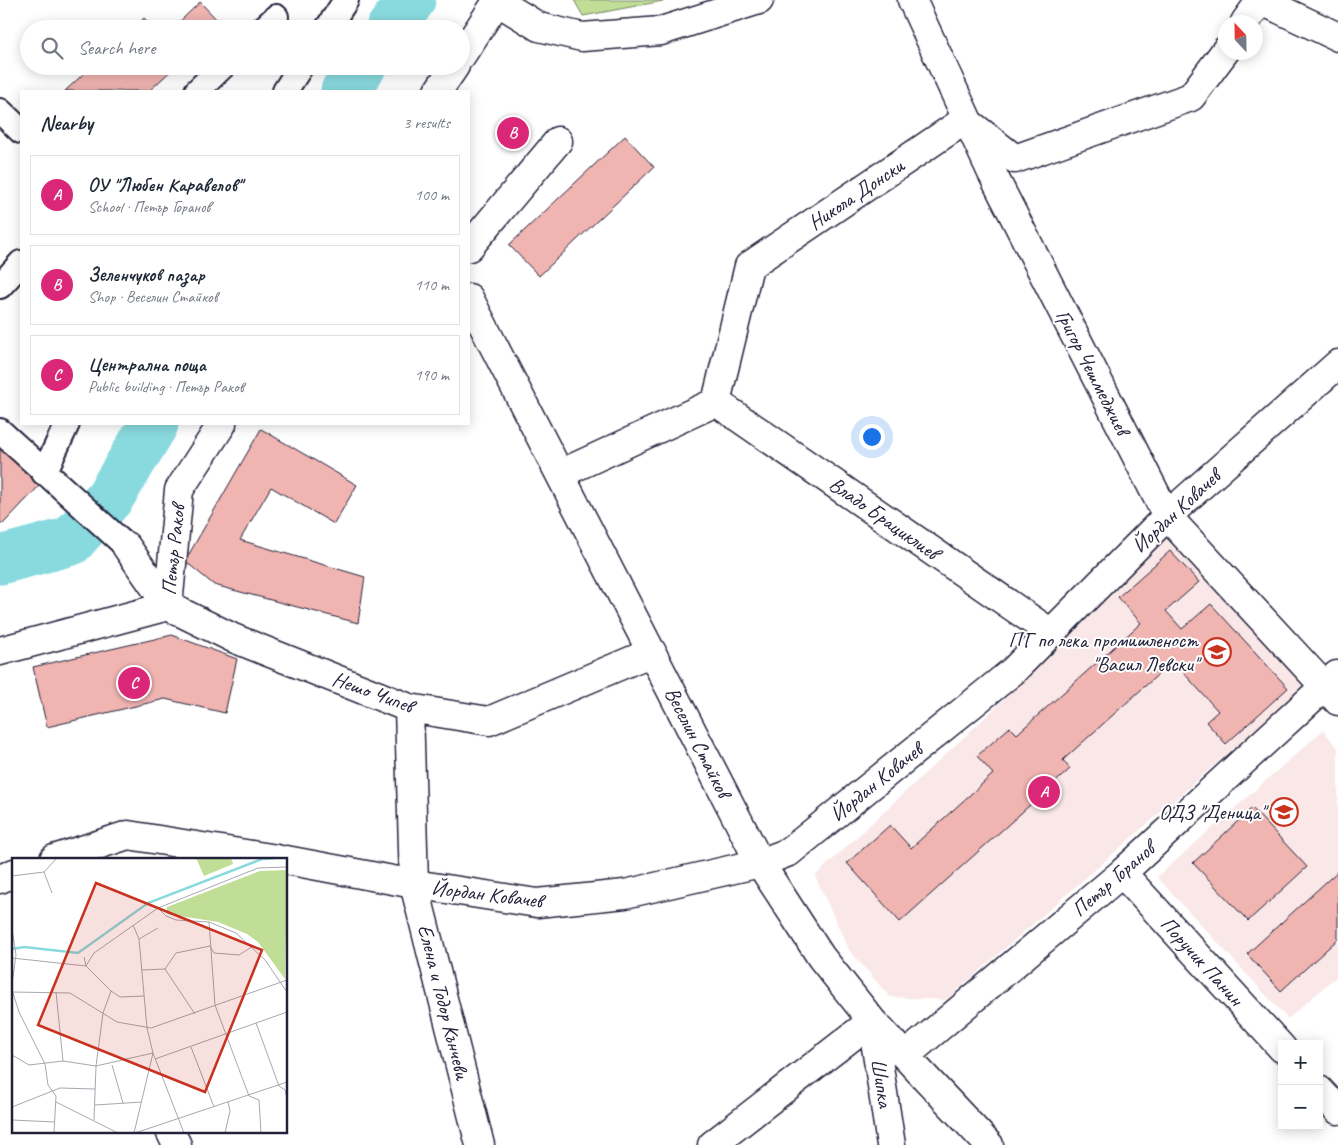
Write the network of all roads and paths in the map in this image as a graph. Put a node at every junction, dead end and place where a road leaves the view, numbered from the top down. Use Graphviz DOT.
graph roads {
  1 [pos="346,0"];
  2 [pos="497,0"];
  3 [pos="759,0"];
  4 [pos="912,0"];
  5 [pos="1261,0"];
  6 [pos="1250,15"];
  7 [pos="333,20"];
  8 [pos="1338,37"];
  9 [pos="470,42"];
  10 [pos="1219,60"];
  11 [pos="214,75"];
  12 [pos="296,75"];
  13 [pos="449,75"];
  14 [pos="198,90"];
  15 [pos="286,90"];
  16 [pos="439,90"];
  17 [pos="0,111"];
  18 [pos="965,120"];
  19 [pos="20,130"];
  20 [pos="558,141"];
  21 [pos="470,246"];
  22 [pos="20,264"];
  23 [pos="0,286"];
  24 [pos="470,300"];
  25 [pos="1338,364"];
  26 [pos="716,402"];
  27 [pos="67,425"];
  28 [pos="221,425"];
  29 [pos="0,431"];
  30 [pos="44,473"];
  31 [pos="560,474"];
  32 [pos="1167,516"];
  33 [pos="126,546"];
  34 [pos="168,606"];
  35 [pos="1051,633"];
  36 [pos="0,651"];
  37 [pos="652,652"];
  38 [pos="1334,687"];
  39 [pos="409,708"];
  40 [pos="57,858"];
  41 [pos="271,858"];
  42 [pos="288,860"];
  43 [pos="760,863"];
  44 [pos="1122,873"];
  45 [pos="12,874"];
  46 [pos="0,879"];
  47 [pos="414,884"];
  48 [pos="872,1021"];
  49 [pos="1278,1044"];
  50 [pos="905,1056"];
  51 [pos="1323,1094"];
  52 [pos="1338,1110"];
  53 [pos="170,1132"];
  54 [pos="177,1145"];
  55 [pos="480,1145"];
  56 [pos="712,1145"];
  57 [pos="891,1145"];
  58 [pos="989,1145"];
  1 -- 7 [label="street"];
  2 -- 3 [label="street"];
  2 -- 9 [label="street"];
  4 -- 18 [label="street, Григор Чешмеджиев"];
  5 -- 6 [label="street"];
  5 -- 8 [label="street"];
  10 -- 18 [label="street"];
  11 -- 14 [label="street"];
  12 -- 15 [label="street"];
  13 -- 16 [label="street"];
  17 -- 19 [label="street"];
  18 -- 26 [label="street, Никола Донски"];
  18 -- 32 [label="street, Григор Чешмеджиев"];
  20 -- 21 [label="street"];
  22 -- 23 [label="street"];
  24 -- 31 [label="street, Веселин Стайков"];
  25 -- 32 [label="street, Йордан Ковачев"];
  26 -- 31 [label="street"];
  26 -- 35 [label="street, Владо Брациклиев"];
  27 -- 30 [label="street"];
  28 -- 34 [label="street, Петър Раков"];
  29 -- 30 [label="street"];
  30 -- 33 [label="street"];
  31 -- 37 [label="street, Веселин Стайков"];
  32 -- 35 [label="street, Йордан Ковачев"];
  32 -- 38 [label="street, Григор Чешмеджиев"];
  33 -- 34 [label="street, Нешо Чипев"];
  34 -- 36 [label="street, Петър Раков"];
  34 -- 39 [label="street, Нешо Чипев"];
  35 -- 43 [label="street, Йордан Ковачев"];
  37 -- 39 [label="street, Нешо Чипев"];
  37 -- 43 [label="street, Веселин Стайков"];
  38 -- 44 [label="street, Петър Горанов"];
  39 -- 47 [label="street, Елена и Тодор Кънчеви"];
  40 -- 41 [label="street"];
  42 -- 47 [label="street, Йордан Ковачев"];
  43 -- 47 [label="street, Йордан Ковачев"];
  43 -- 48 [label="street, Веселин Стайков"];
  44 -- 49 [label="street, Поручик Панин"];
  44 -- 50 [label="street, Петър Горанов"];
  45 -- 46 [label="street"];
  47 -- 55 [label="street, Елена и Тодор Кънчеви"];
  48 -- 50 [label="street, Веселин Стайков"];
  48 -- 56 [label="street"];
  48 -- 57 [label="street, Шипка"];
  50 -- 58 [label="street, Веселин Стайков"];
  51 -- 52 [label="street"];
  53 -- 54 [label="street"];
}
